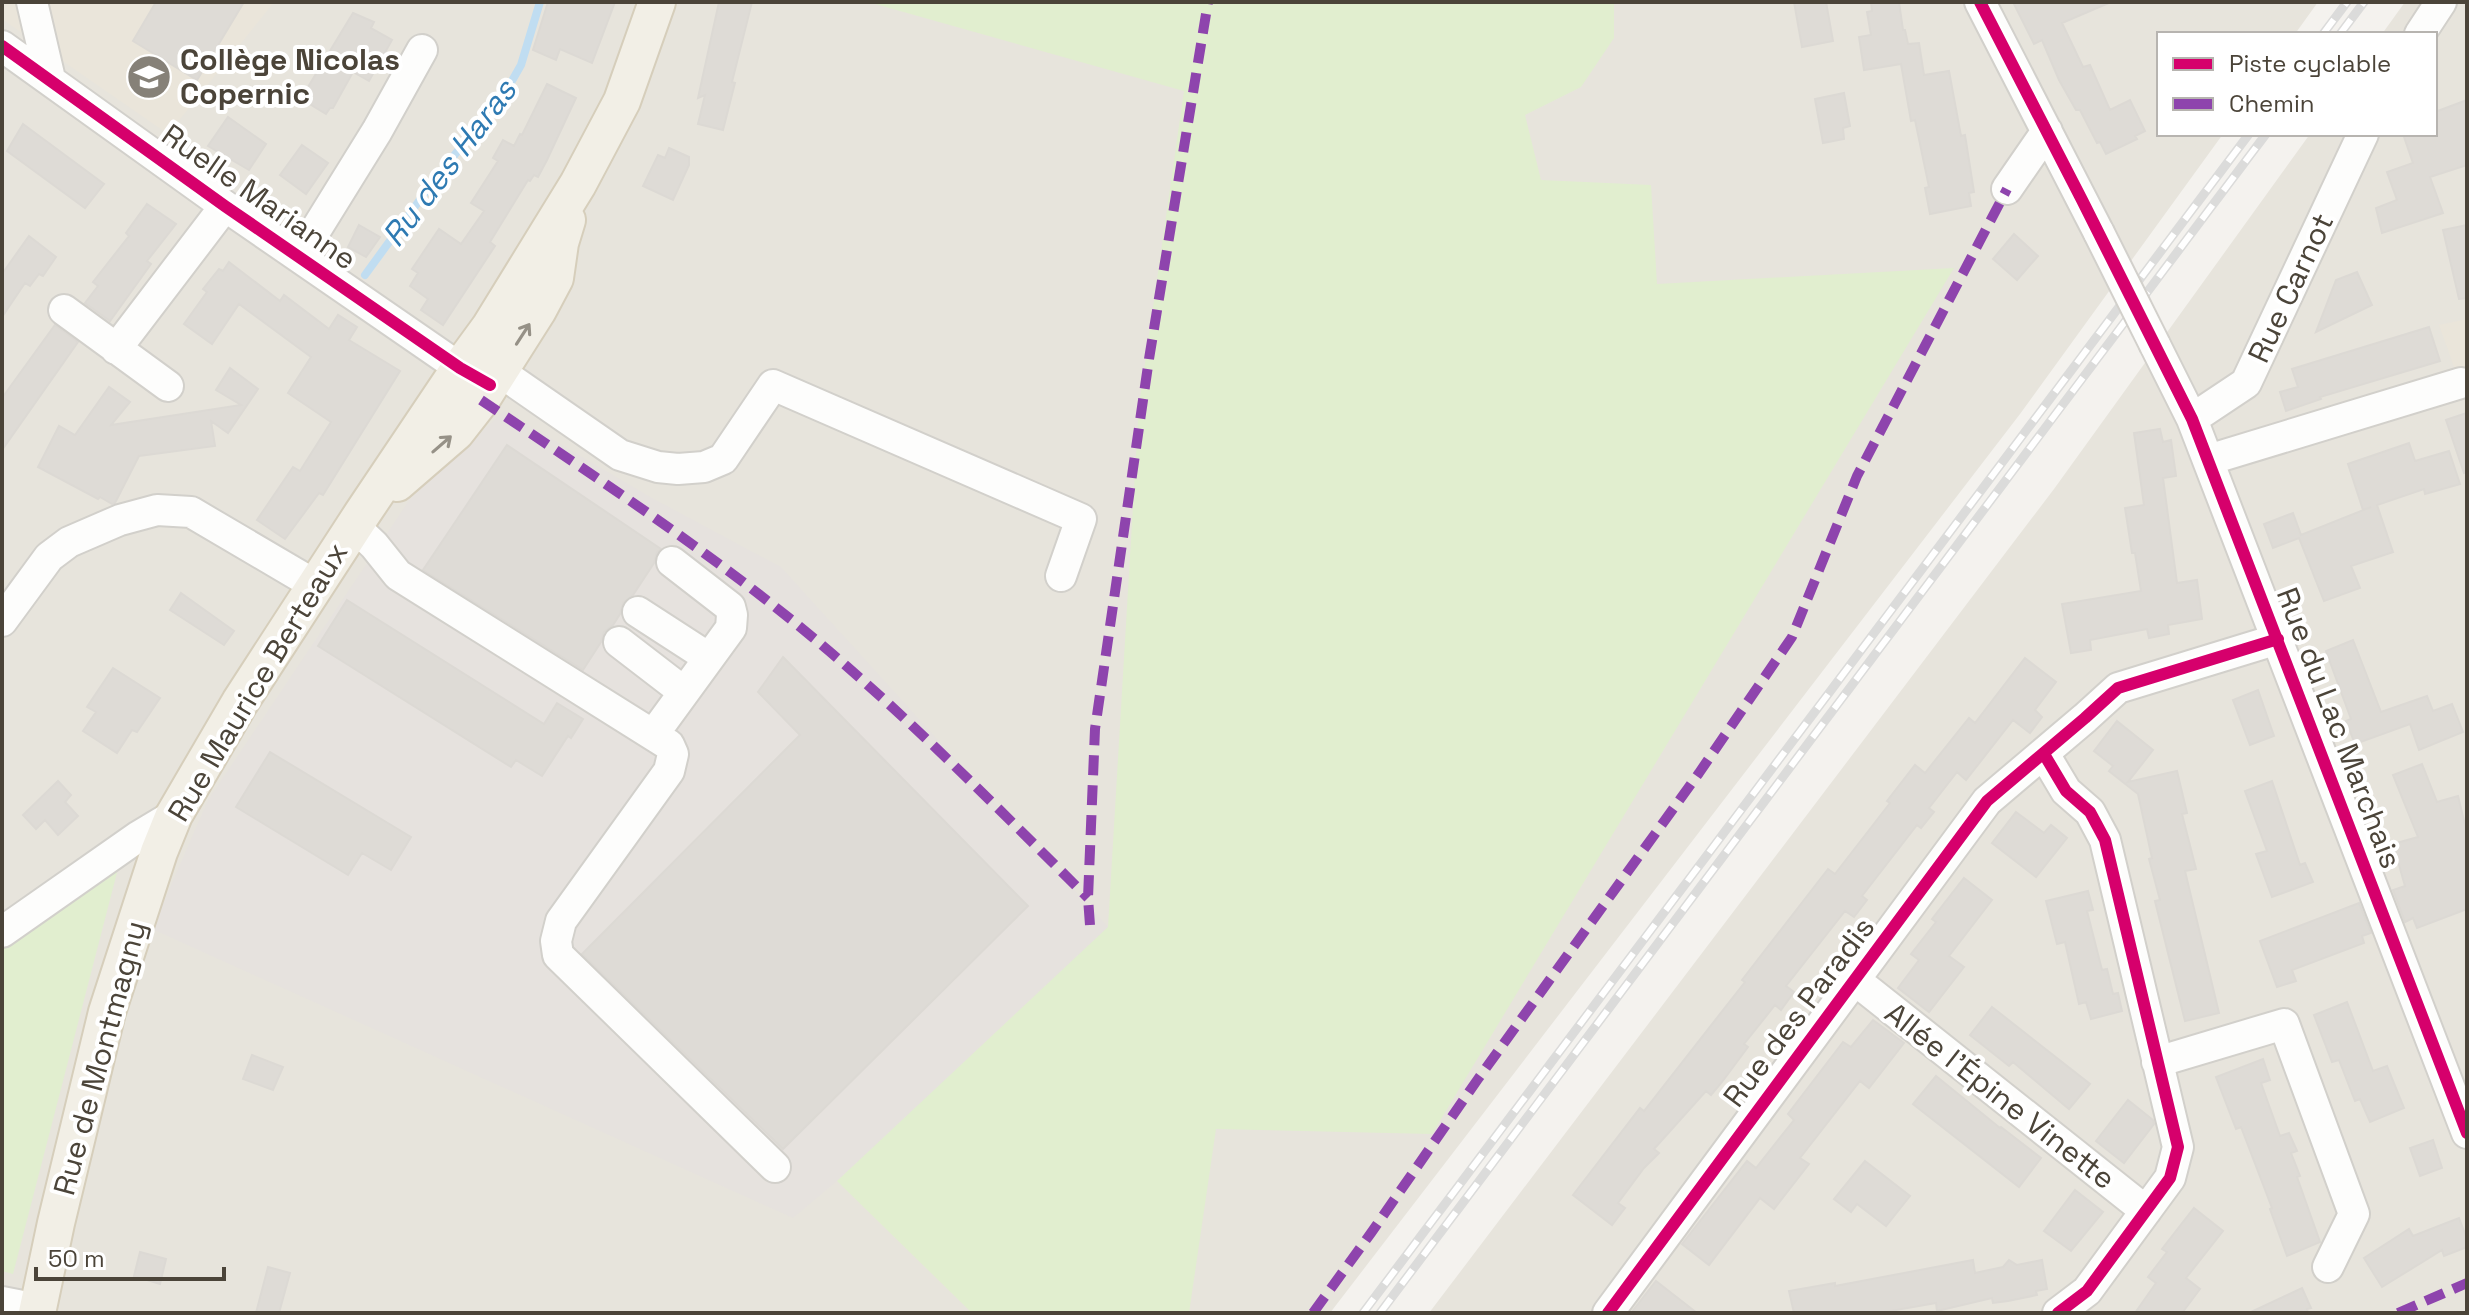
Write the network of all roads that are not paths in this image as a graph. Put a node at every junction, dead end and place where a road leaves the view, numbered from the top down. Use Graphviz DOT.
graph roads {
  1 [pos="32,2"];
  2 [pos="657,2"];
  3 [pos="1980,2"];
  4 [pos="2441,2"];
  5 [pos="2421,32"];
  6 [pos="2,46"];
  7 [pos="422,50"];
  8 [pos="50,79"];
  9 [pos="2047,131"];
  10 [pos="2362,136"];
  11 [pos="2007,189"];
  12 [pos="225,206"];
  13 [pos="299,257"];
  14 [pos="64,310"];
  15 [pos="116,349"];
  16 [pos="480,369"];
  17 [pos="2461,383"];
  18 [pos="168,386"];
  19 [pos="2192,419"];
  20 [pos="2208,460"];
  21 [pos="358,520"];
  22 [pos="672,562"];
  23 [pos="1061,576"];
  24 [pos="315,585"];
  25 [pos="638,612"];
  26 [pos="2,621"];
  27 [pos="2278,639"];
  28 [pos="619,642"];
  29 [pos="709,658"];
  30 [pos="684,692"];
  31 [pos="653,735"];
  32 [pos="2044,754"];
  33 [pos="174,815"];
  34 [pos="159,852"];
  35 [pos="2,932"];
  36 [pos="1855,980"];
  37 [pos="2157,1062"];
  38 [pos="2467,1133"];
  39 [pos="775,1167"];
  40 [pos="2146,1211"];
  41 [pos="2328,1267"];
  42 [pos="2,1302"];
  43 [pos="38,1311"];
  44 [pos="1608,1313"];
  45 [pos="2058,1313"];
  1 -- 8 [label="street"];
  2 -- 16 [label="main road, Rue Maurice Berteaux"];
  3 -- 9 [label="street, Rue du Lac Marchais"];
  4 -- 5 [label="street"];
  6 -- 8 [label="street, Ruelle Marianne"];
  7 -- 13 [label="street"];
  8 -- 12 [label="street, Ruelle Marianne"];
  9 -- 11 [label="street"];
  9 -- 19 [label="street, Rue du Lac Marchais, bridge"];
  10 -- 19 [label="street, Rue Carnot"];
  12 -- 13 [label="street, Ruelle Marianne"];
  12 -- 15 [label="street"];
  13 -- 16 [label="street, Ruelle Marianne"];
  14 -- 15 [label="street"];
  15 -- 18 [label="street"];
  16 -- 21 [label="main road, Rue Maurice Berteaux"];
  16 -- 23 [label="street, Ruelle Marianne"];
  17 -- 20 [label="street"];
  19 -- 20 [label="street, Rue du Lac Marchais"];
  20 -- 27 [label="street, Rue du Lac Marchais"];
  21 -- 24 [label="main road, Rue Maurice Berteaux"];
  21 -- 31 [label="street"];
  22 -- 29 [label="street"];
  24 -- 26 [label="street"];
  24 -- 33 [label="main road, Rue Maurice Berteaux"];
  25 -- 29 [label="street"];
  27 -- 32 [label="street, Rue des Paradis"];
  27 -- 38 [label="street, Rue du Lac Marchais"];
  28 -- 30 [label="street"];
  29 -- 30 [label="street"];
  30 -- 31 [label="street"];
  31 -- 39 [label="street"];
  32 -- 36 [label="street, Rue des Paradis"];
  32 -- 37 [label="street"];
  33 -- 34 [label="main road, Rue Maurice Berteaux"];
  33 -- 35 [label="street"];
  34 -- 43 [label="main road, Rue de Montmagny"];
  36 -- 40 [label="street, Allée l'Épine Vinette"];
  36 -- 44 [label="street, Rue des Paradis"];
  37 -- 40 [label="street"];
  37 -- 41 [label="street"];
  40 -- 45 [label="street"];
  42 -- 43 [label="street"];
}
